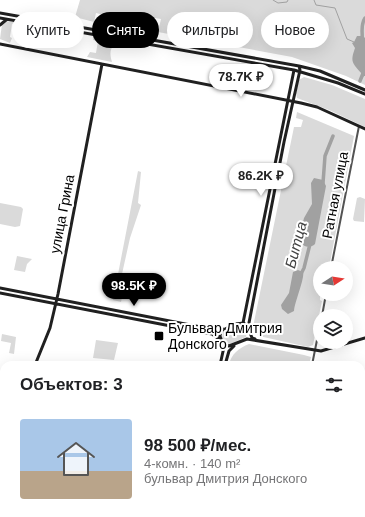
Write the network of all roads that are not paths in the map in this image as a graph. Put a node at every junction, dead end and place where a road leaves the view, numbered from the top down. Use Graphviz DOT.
graph roads {
  1 [pos="0,13"];
  2 [pos="8,15"];
  3 [pos="0,18"];
  4 [pos="8,20"];
  5 [pos="0,25"];
  6 [pos="0,44"];
  7 [pos="102,64"];
  8 [pos="299,66"];
  9 [pos="289,69"];
  10 [pos="294,70"];
  11 [pos="300,71"];
  12 [pos="308,73"];
  13 [pos="293,77"];
  14 [pos="298,79"];
  15 [pos="365,90"];
  16 [pos="365,94"];
  17 [pos="288,100"];
  18 [pos="293,101"];
  19 [pos="359,126"];
  20 [pos="365,129"];
  21 [pos="273,176"];
  22 [pos="276,182"];
  23 [pos="332,261"];
  24 [pos="0,288"];
  25 [pos="0,293"];
  26 [pos="57,299"];
  27 [pos="56,304"];
  28 [pos="244,323"];
  29 [pos="223,329"];
  30 [pos="248,330"];
  31 [pos="365,338"];
  32 [pos="247,339"];
  33 [pos="258,341"];
  34 [pos="222,342"];
  35 [pos="235,344"];
  36 [pos="315,350"];
  37 [pos="37,361"];
  38 [pos="221,361"];
  39 [pos="226,361"];
  40 [pos="313,361"];
  1 -- 2 [label="street"];
  2 -- 3 [label="street"];
  2 -- 8 [label="street"];
  3 -- 4 [label="street"];
  4 -- 5 [label="street"];
  4 -- 9 [label="street"];
  6 -- 7 [label="street"];
  7 -- 17 [label="street"];
  7 -- 26 [label="street, улица Грина"];
  8 -- 10 [label="street"];
  8 -- 11 [label="street"];
  8 -- 15 [label="street"];
  9 -- 10 [label="street"];
  9 -- 13 [label="street"];
  10 -- 11 [label="street"];
  10 -- 13 [label="street"];
  11 -- 12 [label="street"];
  11 -- 14 [label="street"];
  12 -- 14 [label="street"];
  12 -- 16 [label="street"];
  13 -- 17 [label="street"];
  14 -- 18 [label="street"];
  17 -- 18 [label="street"];
  17 -- 21 [label="street"];
  18 -- 19 [label="street"];
  18 -- 22 [label="street"];
  19 -- 20 [label="street"];
  19 -- 23 [label="street, Ратная улица"];
  21 -- 22 [label="street"];
  21 -- 28 [label="street"];
  22 -- 30 [label="street"];
  24 -- 26 [label="street"];
  25 -- 27 [label="street"];
  26 -- 27 [label="street, улица Грина"];
  26 -- 29 [label="street"];
  27 -- 34 [label="street"];
  27 -- 37 [label="street, улица Грина"];
  28 -- 29 [label="street"];
  28 -- 30 [label="street"];
  29 -- 34 [label="street"];
  30 -- 32 [label="street"];
  30 -- 33 [label="street"];
  31 -- 36 [label="street"];
  32 -- 33 [label="street"];
  32 -- 35 [label="street"];
  33 -- 36 [label="street"];
  34 -- 35 [label="street"];
  34 -- 38 [label="street"];
  35 -- 39 [label="street"];
  36 -- 40 [label="street"];
}
